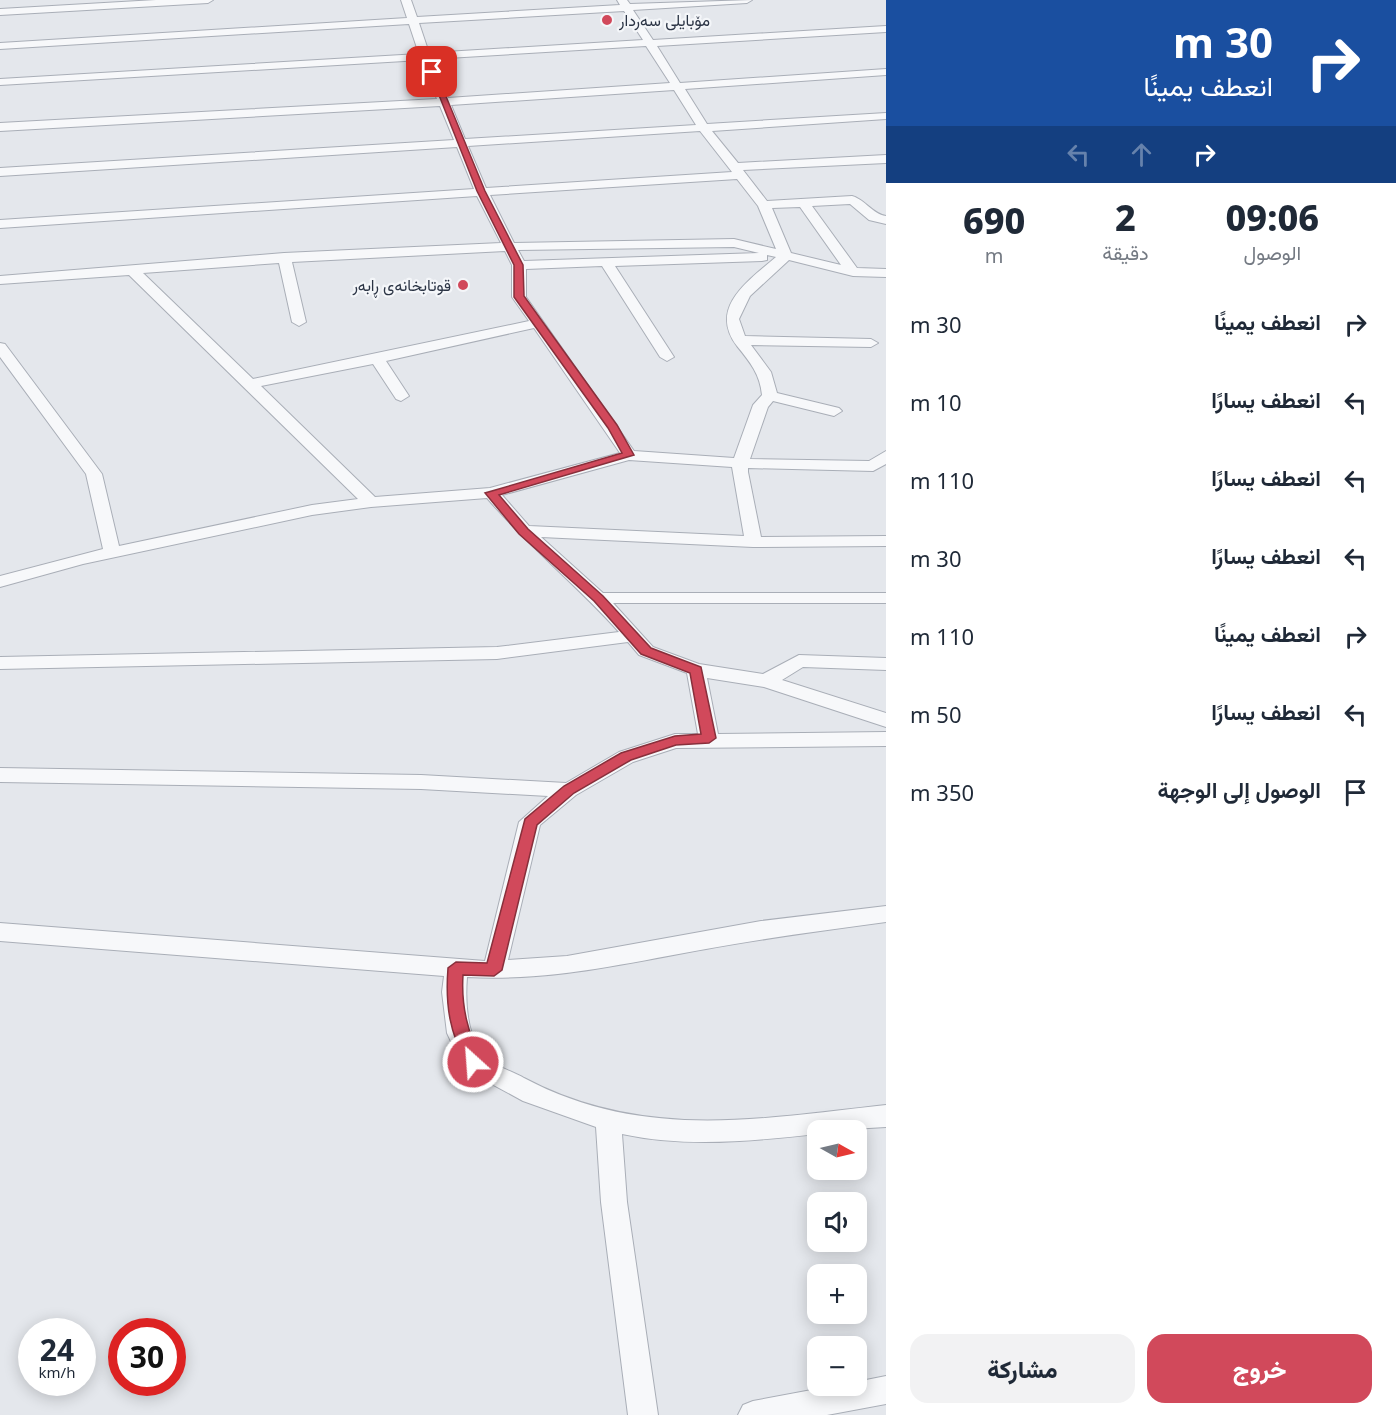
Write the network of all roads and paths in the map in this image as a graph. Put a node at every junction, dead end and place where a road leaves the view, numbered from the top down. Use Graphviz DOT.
graph roads {
  1 [pos="208,0"];
  2 [pos="406,0"];
  3 [pos="747,0"];
  4 [pos="73,4"];
  5 [pos="625,4"];
  6 [pos="0,12"];
  7 [pos="413,20"];
  8 [pos="886,29"];
  9 [pos="648,42"];
  10 [pos="0,46"];
  11 [pos="425,57"];
  12 [pos="886,72"];
  13 [pos="0,82"];
  14 [pos="675,85"];
  15 [pos="446,102"];
  16 [pos="886,116"];
  17 [pos="0,127"];
  18 [pos="704,128"];
  19 [pos="461,144"];
  20 [pos="886,159"];
  21 [pos="739,171"];
  22 [pos="0,172"];
  23 [pos="481,191"];
  24 [pos="803,202"];
  25 [pos="764,205"];
  26 [pos="886,220"];
  27 [pos="0,224"];
  28 [pos="509,248"];
  29 [pos="786,256"];
  30 [pos="284,257"];
  31 [pos="607,264"];
  32 [pos="519,265"];
  33 [pos="132,270"];
  34 [pos="853,272"];
  35 [pos="886,273"];
  36 [pos="0,280"];
  37 [pos="299,322"];
  38 [pos="538,323"];
  39 [pos="740,340"];
  40 [pos="871,344"];
  41 [pos="0,347"];
  42 [pos="667,357"];
  43 [pos="378,359"];
  44 [pos="249,384"];
  45 [pos="401,396"];
  46 [pos="771,396"];
  47 [pos="834,411"];
  48 [pos="629,455"];
  49 [pos="740,464"];
  50 [pos="882,464"];
  51 [pos="491,493"];
  52 [pos="371,502"];
  53 [pos="524,531"];
  54 [pos="886,541"];
  55 [pos="753,542"];
  56 [pos="112,552"];
  57 [pos="0,582"];
  58 [pos="598,598"];
  59 [pos="886,598"];
  60 [pos="632,636"];
  61 [pos="0,663"];
  62 [pos="886,664"];
  63 [pos="696,670"];
  64 [pos="766,681"];
  65 [pos="886,720"];
  66 [pos="709,738"];
  67 [pos="886,739"];
  68 [pos="0,775"];
  69 [pos="569,790"];
  70 [pos="886,914"];
  71 [pos="0,932"];
  72 [pos="456,968"];
  73 [pos="494,970"];
  74 [pos="886,1116"];
  75 [pos="608,1121"];
  76 [pos="886,1390"];
  77 [pos="643,1415"];
  78 [pos="753,1415"];
  1 -- 4 [label="street"];
  2 -- 7 [label="street"];
  3 -- 5 [label="street"];
  4 -- 6 [label="street"];
  5 -- 7 [label="street"];
  5 -- 9 [label="street"];
  7 -- 10 [label="street"];
  7 -- 11 [label="street"];
  8 -- 9 [label="street"];
  9 -- 11 [label="street"];
  9 -- 14 [label="street"];
  11 -- 13 [label="street"];
  11 -- 15 [label="street"];
  12 -- 14 [label="street"];
  14 -- 15 [label="street"];
  14 -- 18 [label="street"];
  15 -- 17 [label="street"];
  15 -- 19 [label="street"];
  16 -- 18 [label="street"];
  18 -- 19 [label="street"];
  18 -- 21 [label="street"];
  19 -- 22 [label="street"];
  19 -- 23 [label="street"];
  20 -- 21 [label="street"];
  21 -- 23 [label="street"];
  21 -- 25 [label="street"];
  23 -- 27 [label="street"];
  23 -- 28 [label="street"];
  24 -- 25 [label="street"];
  24 -- 26 [label="street"];
  24 -- 34 [label="street"];
  25 -- 29 [label="street"];
  28 -- 29 [label="street"];
  28 -- 30 [label="street"];
  28 -- 32 [label="street"];
  29 -- 31 [label="street"];
  29 -- 34 [label="street"];
  29 -- 39 [label="street"];
  30 -- 33 [label="street"];
  30 -- 37 [label="street"];
  31 -- 32 [label="street"];
  31 -- 42 [label="street"];
  32 -- 38 [label="street"];
  33 -- 36 [label="street"];
  33 -- 44 [label="street"];
  34 -- 35 [label="street"];
  38 -- 43 [label="street"];
  38 -- 48 [label="street"];
  39 -- 40 [label="street"];
  39 -- 46 [label="street"];
  41 -- 56 [label="street"];
  43 -- 44 [label="street"];
  43 -- 45 [label="street"];
  44 -- 52 [label="street"];
  46 -- 47 [label="street"];
  46 -- 49 [label="street"];
  48 -- 49 [label="street"];
  48 -- 51 [label="street"];
  49 -- 50 [label="street"];
  49 -- 55 [label="street"];
  51 -- 52 [label="street"];
  51 -- 53 [label="street"];
  52 -- 56 [label="street"];
  53 -- 55 [label="street"];
  53 -- 58 [label="street"];
  54 -- 55 [label="street"];
  56 -- 57 [label="street"];
  58 -- 59 [label="street"];
  58 -- 60 [label="street"];
  60 -- 61 [label="street"];
  60 -- 63 [label="street"];
  62 -- 64 [label="street"];
  63 -- 64 [label="street"];
  63 -- 66 [label="street"];
  64 -- 65 [label="street"];
  66 -- 67 [label="street"];
  66 -- 69 [label="street"];
  68 -- 69 [label="street"];
  69 -- 73 [label="street"];
  70 -- 73 [label="street"];
  71 -- 72 [label="street"];
  72 -- 73 [label="street"];
  72 -- 75 [label="street"];
  74 -- 75 [label="street"];
  75 -- 77 [label="street"];
  76 -- 78 [label="street"];
}
